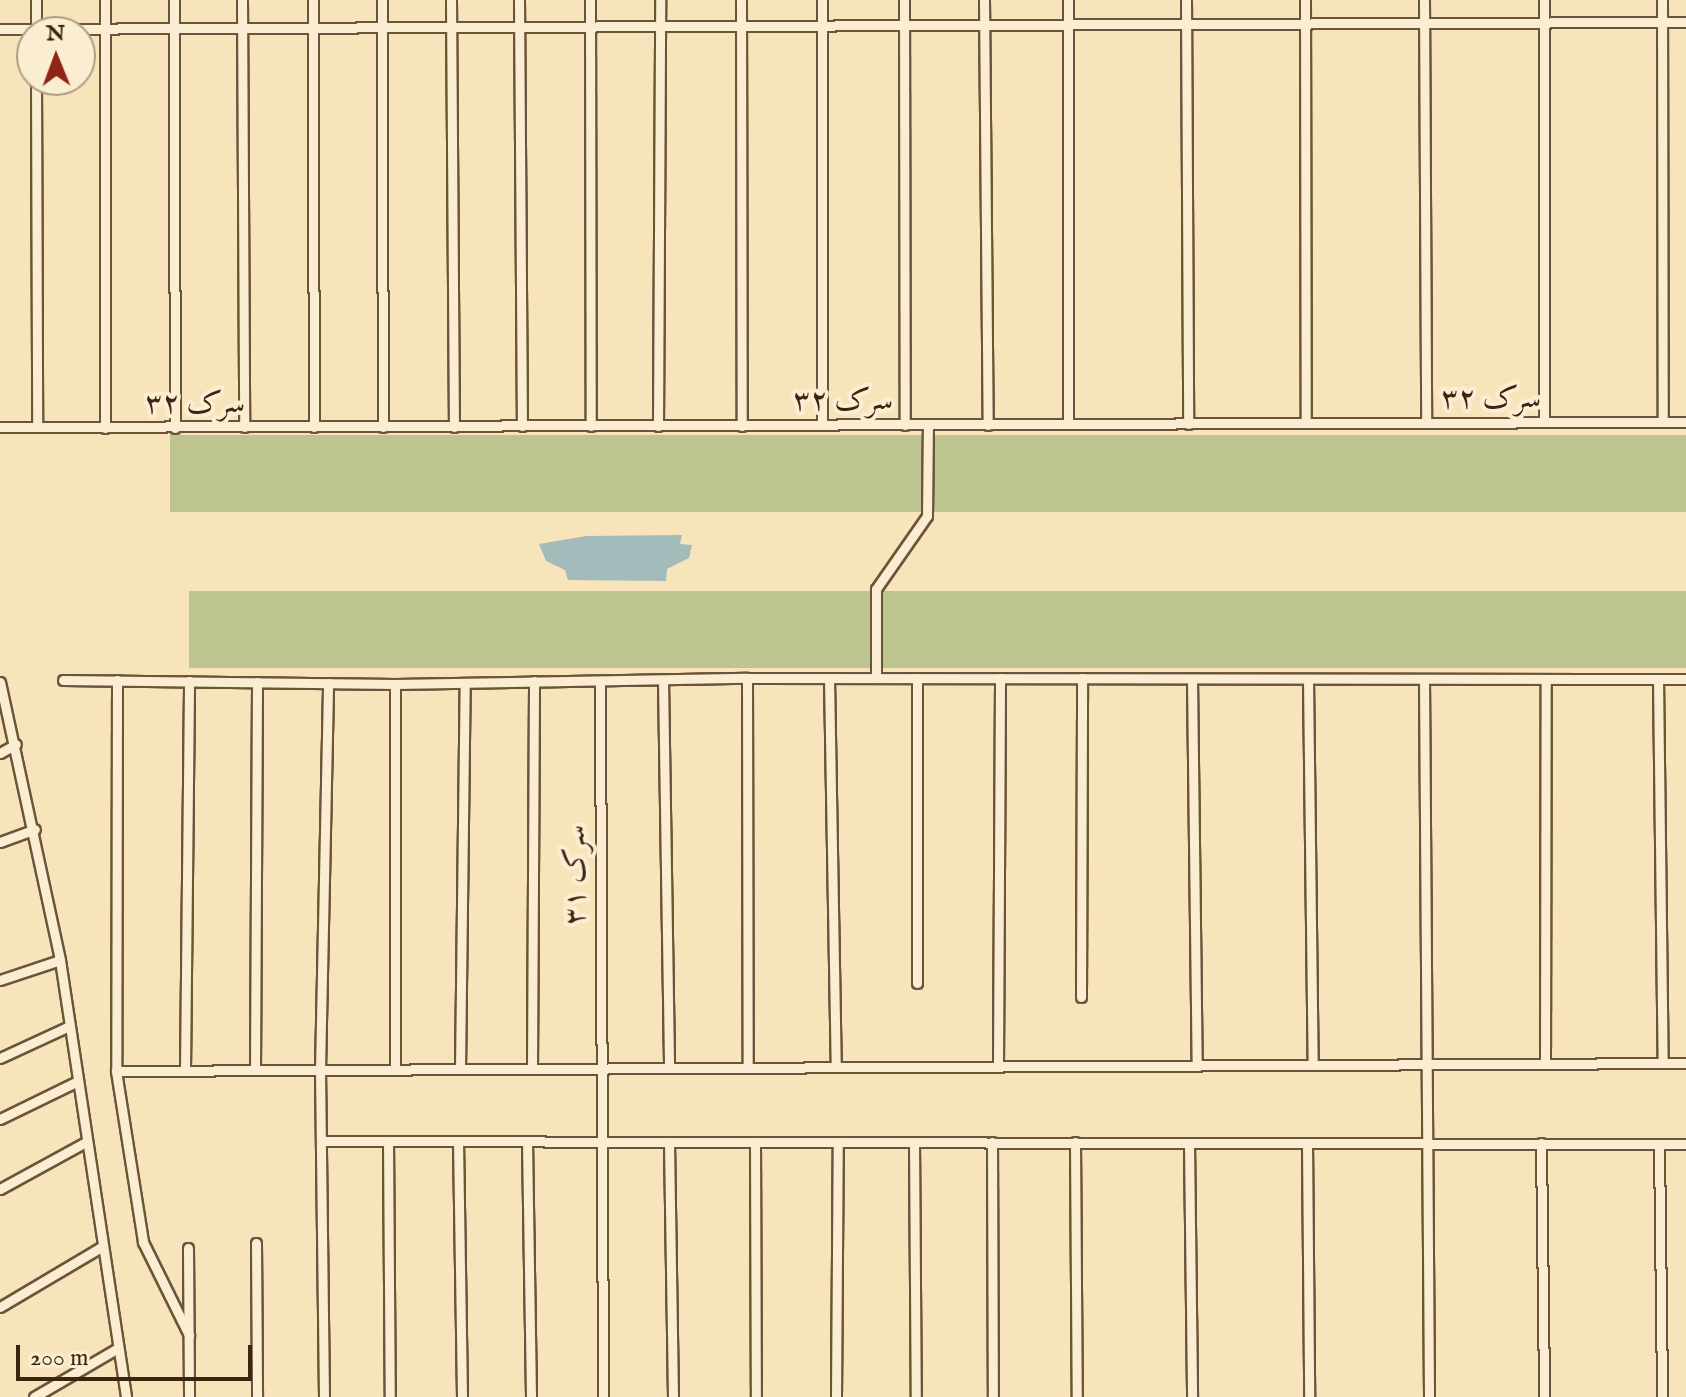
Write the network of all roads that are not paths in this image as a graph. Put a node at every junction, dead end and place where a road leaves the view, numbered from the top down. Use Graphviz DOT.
graph roads {
  1 [pos="105,0"];
  2 [pos="174,0"];
  3 [pos="242,0"];
  4 [pos="313,0"];
  5 [pos="382,0"];
  6 [pos="451,0"];
  7 [pos="519,0"];
  8 [pos="590,0"];
  9 [pos="660,0"];
  10 [pos="741,0"];
  11 [pos="822,0"];
  12 [pos="904,0"];
  13 [pos="984,0"];
  14 [pos="1068,0"];
  15 [pos="1186,0"];
  16 [pos="1305,0"];
  17 [pos="1424,0"];
  18 [pos="1544,0"];
  19 [pos="1662,0"];
  20 [pos="1662,22"];
  21 [pos="1686,22"];
  22 [pos="1424,23"];
  23 [pos="1545,23"];
  24 [pos="1186,24"];
  25 [pos="1305,24"];
  26 [pos="822,25"];
  27 [pos="904,25"];
  28 [pos="984,25"];
  29 [pos="1068,25"];
  30 [pos="590,26"];
  31 [pos="660,26"];
  32 [pos="741,26"];
  33 [pos="313,27"];
  34 [pos="382,27"];
  35 [pos="451,27"];
  36 [pos="519,27"];
  37 [pos="96,28"];
  38 [pos="105,28"];
  39 [pos="175,28"];
  40 [pos="242,28"];
  41 [pos="36,96"];
  42 [pos="1544,422"];
  43 [pos="1663,422"];
  44 [pos="1686,422"];
  45 [pos="1306,423"];
  46 [pos="1426,423"];
  47 [pos="1068,424"];
  48 [pos="1188,424"];
  49 [pos="822,425"];
  50 [pos="905,425"];
  51 [pos="928,425"];
  52 [pos="988,425"];
  53 [pos="522,426"];
  54 [pos="591,426"];
  55 [pos="658,426"];
  56 [pos="742,426"];
  57 [pos="0,427"];
  58 [pos="37,427"];
  59 [pos="244,427"];
  60 [pos="314,427"];
  61 [pos="383,427"];
  62 [pos="454,427"];
  63 [pos="105,428"];
  64 [pos="175,428"];
  65 [pos="747,678"];
  66 [pos="829,678"];
  67 [pos="876,678"];
  68 [pos="917,678"];
  69 [pos="1000,678"];
  70 [pos="1082,678"];
  71 [pos="1192,679"];
  72 [pos="1308,679"];
  73 [pos="1424,679"];
  74 [pos="1546,679"];
  75 [pos="1658,679"];
  76 [pos="1686,679"];
  77 [pos="63,680"];
  78 [pos="117,680"];
  79 [pos="663,680"];
  80 [pos="189,681"];
  81 [pos="534,681"];
  82 [pos="600,681"];
  83 [pos="0,682"];
  84 [pos="257,682"];
  85 [pos="328,683"];
  86 [pos="465,683"];
  87 [pos="395,684"];
  88 [pos="16,744"];
  89 [pos="0,753"];
  90 [pos="35,829"];
  91 [pos="0,842"];
  92 [pos="60,960"];
  93 [pos="0,980"];
  94 [pos="917,983"];
  95 [pos="1081,997"];
  96 [pos="67,1027"];
  97 [pos="0,1058"];
  98 [pos="1663,1063"];
  99 [pos="1686,1063"];
  100 [pos="1429,1064"];
  101 [pos="1545,1064"];
  102 [pos="1197,1065"];
  103 [pos="1313,1065"];
  104 [pos="998,1066"];
  105 [pos="836,1067"];
  106 [pos="600,1068"];
  107 [pos="669,1068"];
  108 [pos="748,1068"];
  109 [pos="395,1069"];
  110 [pos="460,1069"];
  111 [pos="532,1069"];
  112 [pos="185,1070"];
  113 [pos="255,1070"];
  114 [pos="320,1070"];
  115 [pos="116,1071"];
  116 [pos="78,1081"];
  117 [pos="0,1119"];
  118 [pos="321,1141"];
  119 [pos="388,1141"];
  120 [pos="458,1141"];
  121 [pos="527,1141"];
  122 [pos="601,1141"];
  123 [pos="669,1142"];
  124 [pos="755,1142"];
  125 [pos="838,1142"];
  126 [pos="914,1142"];
  127 [pos="992,1142"];
  128 [pos="1075,1142"];
  129 [pos="84,1143"];
  130 [pos="1189,1143"];
  131 [pos="1307,1143"];
  132 [pos="1541,1143"];
  133 [pos="1430,1144"];
  134 [pos="1659,1144"];
  135 [pos="1686,1144"];
  136 [pos="0,1189"];
  137 [pos="256,1243"];
  138 [pos="101,1247"];
  139 [pos="188,1248"];
  140 [pos="0,1307"];
  141 [pos="189,1335"];
  142 [pos="118,1348"];
  143 [pos="34,1397"];
  144 [pos="126,1397"];
  145 [pos="189,1397"];
  146 [pos="257,1397"];
  147 [pos="324,1397"];
  148 [pos="390,1397"];
  149 [pos="462,1397"];
  150 [pos="531,1397"];
  151 [pos="603,1397"];
  152 [pos="673,1397"];
  153 [pos="756,1397"];
  154 [pos="836,1397"];
  155 [pos="916,1397"];
  156 [pos="993,1397"];
  157 [pos="1077,1397"];
  158 [pos="1192,1397"];
  159 [pos="1309,1397"];
  160 [pos="1429,1397"];
  161 [pos="1544,1397"];
  162 [pos="1662,1397"];
  1 -- 38 [label="street"];
  2 -- 39 [label="street"];
  3 -- 40 [label="street"];
  4 -- 33 [label="street"];
  5 -- 34 [label="street"];
  6 -- 35 [label="street"];
  7 -- 36 [label="street"];
  8 -- 30 [label="street"];
  9 -- 31 [label="street"];
  10 -- 32 [label="street"];
  11 -- 26 [label="street"];
  12 -- 27 [label="street"];
  13 -- 28 [label="street"];
  14 -- 29 [label="street"];
  15 -- 24 [label="street"];
  16 -- 25 [label="street"];
  17 -- 22 [label="street"];
  18 -- 23 [label="street"];
  19 -- 20 [label="street"];
  20 -- 21 [label="street"];
  20 -- 23 [label="street"];
  20 -- 43 [label="street"];
  22 -- 23 [label="street"];
  22 -- 25 [label="street"];
  22 -- 46 [label="street"];
  23 -- 42 [label="street"];
  24 -- 25 [label="street"];
  24 -- 29 [label="street"];
  24 -- 48 [label="street"];
  25 -- 45 [label="street"];
  26 -- 27 [label="street"];
  26 -- 32 [label="street"];
  26 -- 49 [label="street"];
  27 -- 28 [label="street"];
  27 -- 50 [label="street"];
  28 -- 29 [label="street"];
  28 -- 52 [label="street"];
  29 -- 47 [label="street"];
  30 -- 31 [label="street"];
  30 -- 36 [label="street"];
  30 -- 54 [label="street"];
  31 -- 32 [label="street"];
  31 -- 55 [label="street"];
  32 -- 56 [label="street"];
  33 -- 34 [label="street"];
  33 -- 40 [label="street"];
  33 -- 60 [label="street"];
  34 -- 35 [label="street"];
  34 -- 61 [label="street"];
  35 -- 36 [label="street"];
  35 -- 62 [label="street"];
  36 -- 53 [label="street"];
  37 -- 38 [label="street"];
  38 -- 39 [label="street"];
  38 -- 63 [label="street"];
  39 -- 40 [label="street"];
  39 -- 64 [label="street"];
  40 -- 59 [label="street"];
  41 -- 58 [label="street"];
  42 -- 43 [label="street, سرک ۳۲"];
  42 -- 46 [label="street, سرک ۳۲"];
  43 -- 44 [label="street, سرک ۳۲"];
  45 -- 46 [label="street, سرک ۳۲"];
  45 -- 48 [label="street, سرک ۳۲"];
  47 -- 48 [label="street, سرک ۳۲"];
  47 -- 52 [label="street, سرک ۳۲"];
  49 -- 50 [label="street, سرک ۳۲"];
  49 -- 56 [label="street, سرک ۳۲"];
  50 -- 51 [label="street, سرک ۳۲"];
  51 -- 52 [label="street, سرک ۳۲"];
  51 -- 67 [label="street"];
  53 -- 54 [label="street, سرک ۳۲"];
  53 -- 62 [label="street, سرک ۳۲"];
  54 -- 55 [label="street, سرک ۳۲"];
  55 -- 56 [label="street, سرک ۳۲"];
  57 -- 58 [label="street, سرک ۳۲"];
  58 -- 63 [label="street, سرک ۳۲"];
  59 -- 60 [label="street, سرک ۳۲"];
  59 -- 64 [label="street, سرک ۳۲"];
  60 -- 61 [label="street, سرک ۳۲"];
  61 -- 62 [label="street, سرک ۳۲"];
  63 -- 64 [label="street, سرک ۳۲"];
  65 -- 66 [label="street"];
  65 -- 79 [label="street"];
  65 -- 108 [label="street"];
  66 -- 67 [label="street"];
  66 -- 105 [label="street"];
  67 -- 68 [label="street"];
  68 -- 69 [label="street"];
  68 -- 94 [label="street"];
  69 -- 70 [label="street"];
  69 -- 104 [label="street"];
  70 -- 71 [label="street"];
  70 -- 95 [label="street"];
  71 -- 72 [label="street"];
  71 -- 102 [label="street"];
  72 -- 73 [label="street"];
  72 -- 103 [label="street"];
  73 -- 74 [label="street"];
  73 -- 100 [label="street"];
  74 -- 75 [label="street"];
  74 -- 101 [label="street"];
  75 -- 76 [label="street"];
  75 -- 98 [label="street"];
  77 -- 78 [label="street"];
  78 -- 80 [label="street"];
  78 -- 115 [label="street"];
  79 -- 82 [label="street"];
  79 -- 107 [label="street"];
  80 -- 84 [label="street"];
  80 -- 112 [label="street"];
  81 -- 82 [label="street"];
  81 -- 86 [label="street"];
  81 -- 111 [label="street"];
  82 -- 106 [label="street, سرک ۳۱"];
  83 -- 88 [label="street"];
  84 -- 85 [label="street"];
  84 -- 113 [label="street"];
  85 -- 87 [label="street"];
  85 -- 114 [label="street"];
  86 -- 87 [label="street"];
  86 -- 110 [label="street"];
  87 -- 109 [label="street"];
  88 -- 89 [label="street"];
  88 -- 90 [label="street"];
  90 -- 91 [label="street"];
  90 -- 92 [label="street"];
  92 -- 93 [label="street"];
  92 -- 96 [label="street"];
  96 -- 97 [label="street"];
  96 -- 116 [label="street"];
  98 -- 99 [label="street"];
  98 -- 101 [label="street"];
  100 -- 101 [label="street"];
  100 -- 103 [label="street"];
  100 -- 133 [label="street"];
  102 -- 103 [label="street"];
  102 -- 104 [label="street"];
  104 -- 105 [label="street"];
  105 -- 108 [label="street"];
  106 -- 107 [label="street"];
  106 -- 111 [label="street"];
  106 -- 122 [label="street, سرک ۳۱"];
  107 -- 108 [label="street"];
  109 -- 110 [label="street"];
  109 -- 114 [label="street"];
  110 -- 111 [label="street"];
  112 -- 113 [label="street"];
  112 -- 115 [label="street"];
  113 -- 114 [label="street"];
  114 -- 118 [label="street"];
  115 -- 141 [label="street"];
  116 -- 117 [label="street"];
  116 -- 129 [label="street"];
  118 -- 119 [label="street"];
  118 -- 147 [label="street"];
  119 -- 120 [label="street"];
  119 -- 148 [label="street"];
  120 -- 121 [label="street"];
  120 -- 149 [label="street"];
  121 -- 122 [label="street"];
  121 -- 150 [label="street"];
  122 -- 123 [label="street"];
  122 -- 151 [label="street, سرک ۳۱"];
  123 -- 124 [label="street"];
  123 -- 152 [label="street"];
  124 -- 125 [label="street"];
  124 -- 153 [label="street"];
  125 -- 126 [label="street"];
  125 -- 154 [label="street"];
  126 -- 127 [label="street"];
  126 -- 155 [label="street"];
  127 -- 128 [label="street"];
  127 -- 156 [label="street"];
  128 -- 130 [label="street"];
  128 -- 157 [label="street"];
  129 -- 136 [label="street"];
  129 -- 138 [label="street"];
  130 -- 131 [label="street"];
  130 -- 158 [label="street"];
  131 -- 133 [label="street"];
  131 -- 159 [label="street"];
  132 -- 133 [label="street"];
  132 -- 134 [label="street"];
  132 -- 161 [label="street"];
  133 -- 160 [label="street"];
  134 -- 135 [label="street"];
  134 -- 162 [label="street"];
  137 -- 146 [label="street"];
  138 -- 140 [label="street"];
  138 -- 142 [label="street"];
  139 -- 141 [label="street"];
  141 -- 145 [label="street"];
  142 -- 143 [label="street"];
  142 -- 144 [label="street"];
}
